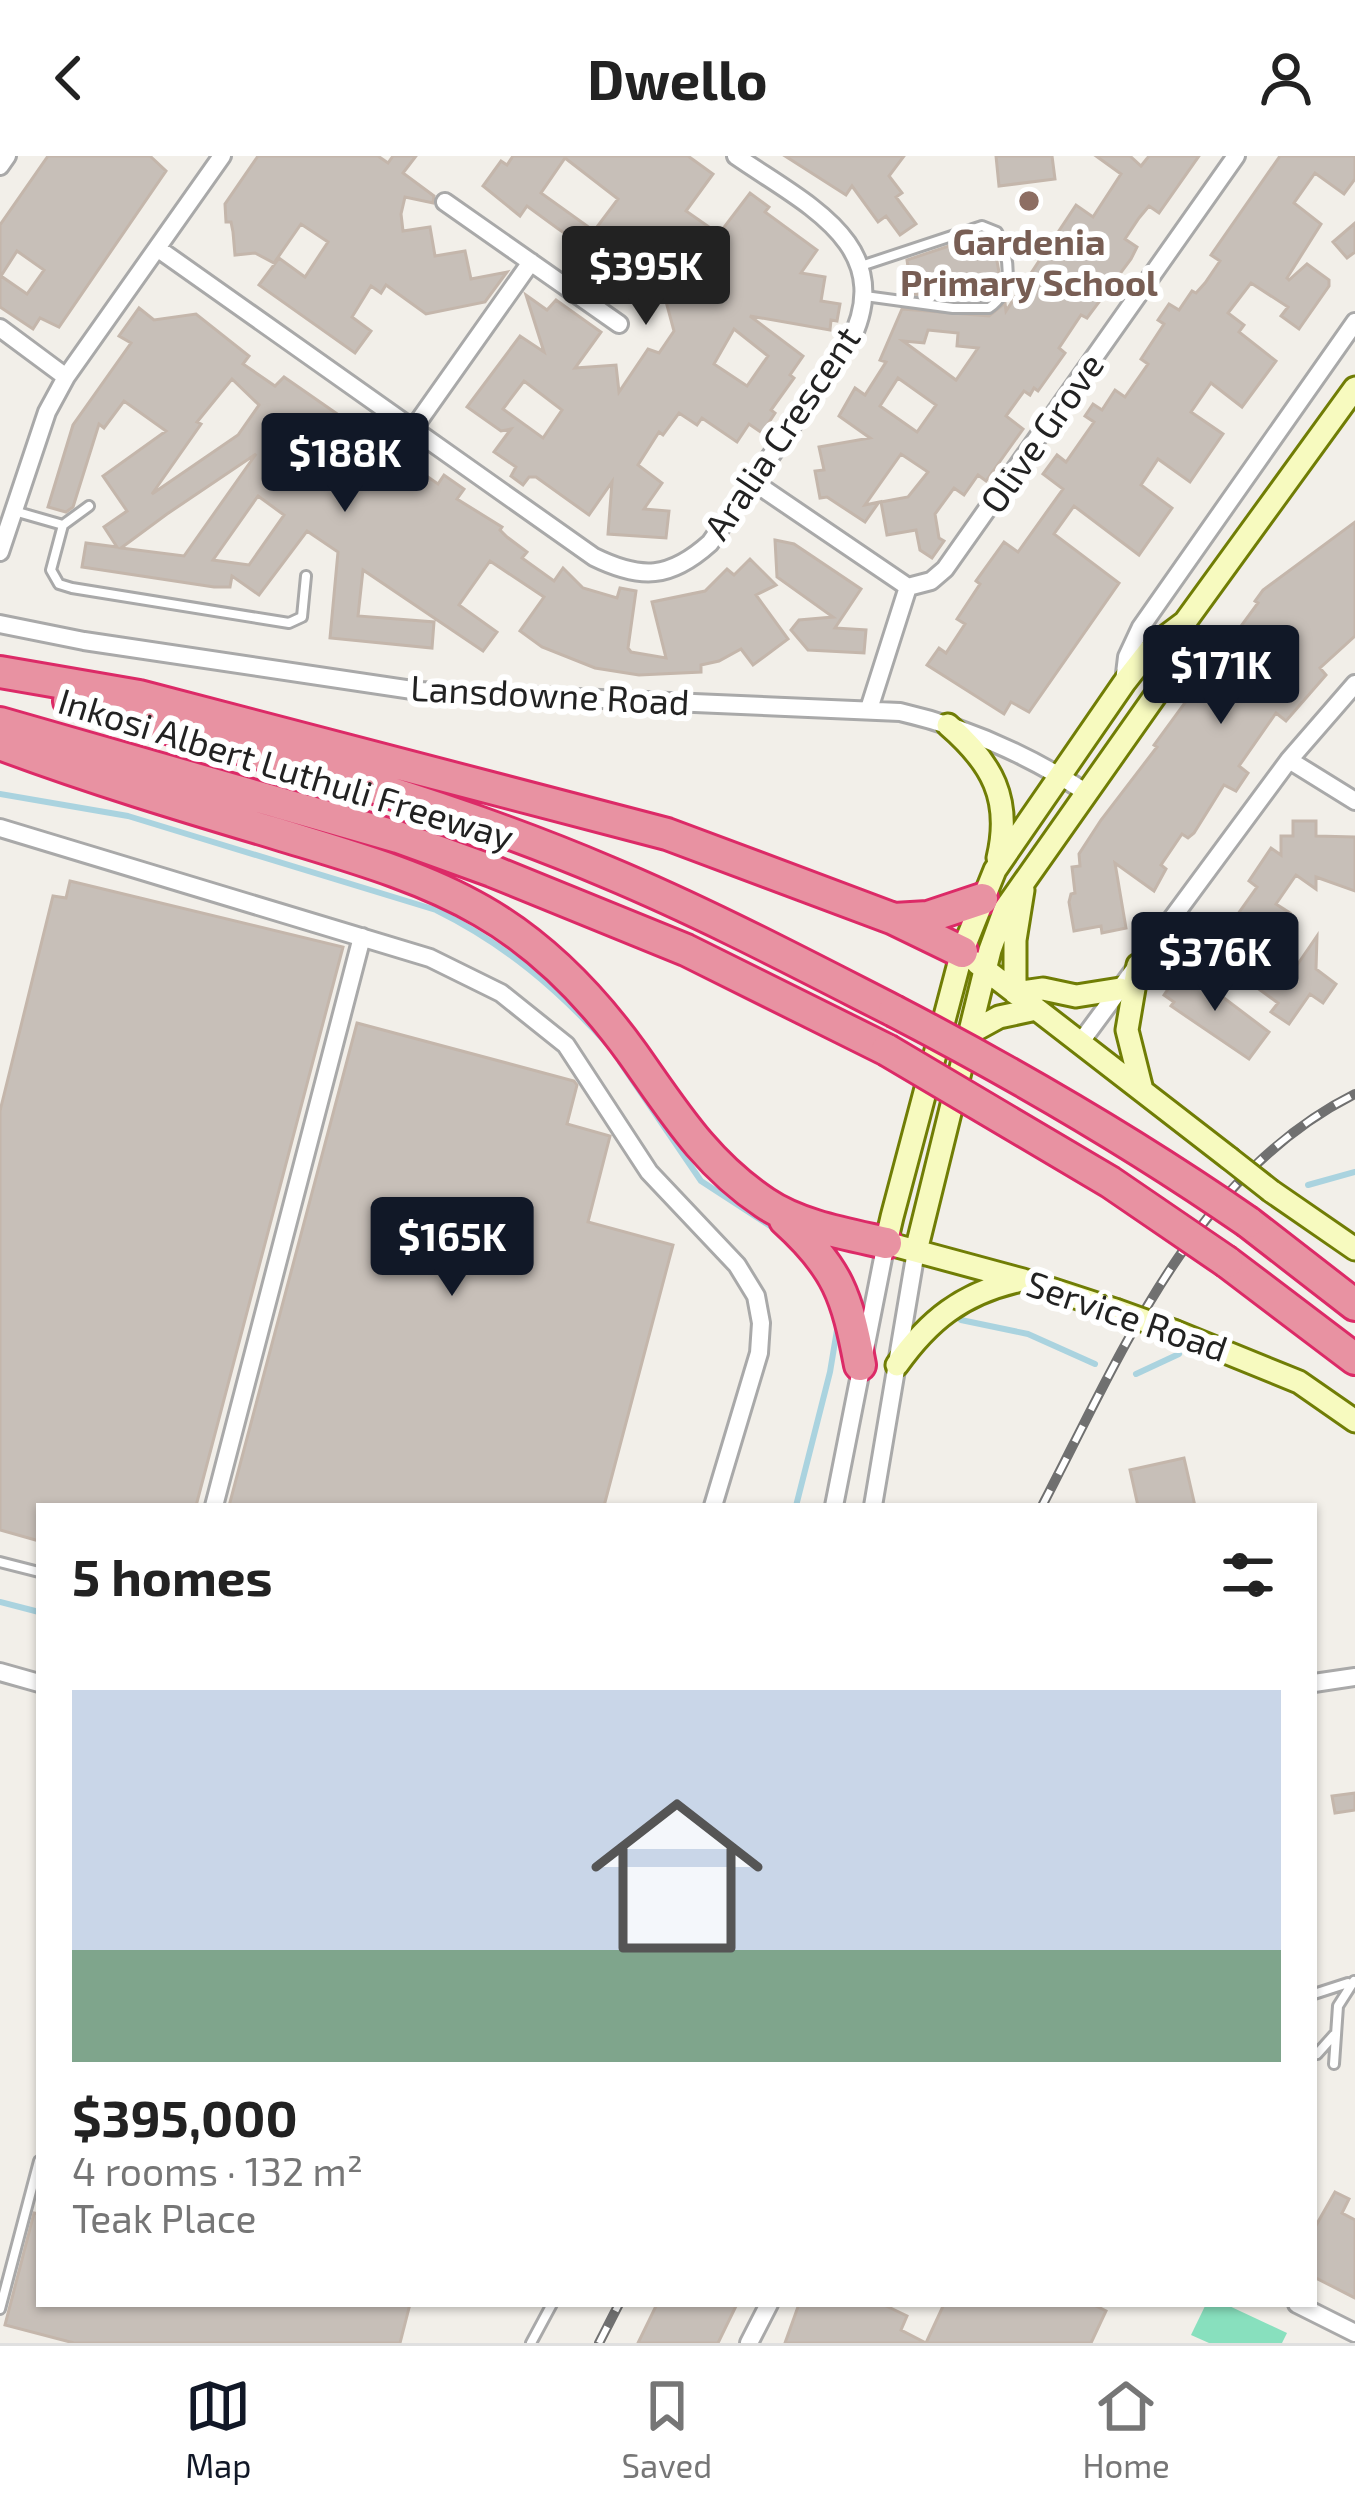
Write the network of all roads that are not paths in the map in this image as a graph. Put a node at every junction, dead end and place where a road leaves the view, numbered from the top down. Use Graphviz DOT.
graph roads {
  1 [pos="8,156"];
  2 [pos="222,156"];
  3 [pos="736,156"];
  4 [pos="1235,156"];
  5 [pos="0,166"];
  6 [pos="445,202"];
  7 [pos="158,248"];
  8 [pos="531,262"];
  9 [pos="860,266"];
  10 [pos="865,296"];
  11 [pos="1355,322"];
  12 [pos="619,324"];
  13 [pos="0,328"];
  14 [pos="66,376"];
  15 [pos="1355,388"];
  16 [pos="413,429"];
  17 [pos="752,481"];
  18 [pos="89,506"];
  19 [pos="13,510"];
  20 [pos="63,526"];
  21 [pos="3,529"];
  22 [pos="0,551"];
  23 [pos="306,576"];
  24 [pos="908,587"];
  25 [pos="1185,622"];
  26 [pos="0,624"];
  27 [pos="0,672"];
  28 [pos="0,682"];
  29 [pos="1124,683"];
  30 [pos="1355,684"];
  31 [pos="869,709"];
  32 [pos="0,724"];
  33 [pos="948,724"];
  34 [pos="0,744"];
  35 [pos="1289,760"];
  36 [pos="1058,775"];
  37 [pos="1087,793"];
  38 [pos="1355,801"];
  39 [pos="0,828"];
  40 [pos="995,870"];
  41 [pos="1025,878"];
  42 [pos="982,899"];
  43 [pos="894,919"];
  44 [pos="362,937"];
  45 [pos="974,961"];
  46 [pos="1138,965"];
  47 [pos="1120,989"];
  48 [pos="1015,993"];
  49 [pos="1036,1009"];
  50 [pos="968,1034"];
  51 [pos="1080,1043"];
  52 [pos="1142,1091"];
  53 [pos="768,1205"];
  54 [pos="886,1244"];
  55 [pos="1355,1249"];
  56 [pos="916,1251"];
  57 [pos="1023,1280"];
  58 [pos="1355,1304"];
  59 [pos="1355,1359"];
  60 [pos="860,1365"];
  61 [pos="897,1365"];
  62 [pos="1355,1421"];
  63 [pos="215,1503"];
  64 [pos="713,1503"];
  65 [pos="835,1503"];
  66 [pos="874,1503"];
  67 [pos="0,1562"];
  68 [pos="36,1571"];
  69 [pos="0,1672"];
  70 [pos="1355,1677"];
  71 [pos="36,1682"];
  72 [pos="1317,1683"];
  73 [pos="1354,1981"];
  74 [pos="1317,1993"];
  75 [pos="1335,2034"];
  76 [pos="1317,2054"];
  77 [pos="1334,2064"];
  78 [pos="36,2173"];
  79 [pos="550,2307"];
  80 [pos="767,2307"];
  81 [pos="1303,2307"];
  82 [pos="0,2309"];
  83 [pos="1355,2333"];
  84 [pos="531,2343"];
  85 [pos="749,2343"];
  1 -- 5 [label="street"];
  2 -- 7 [label="street"];
  3 -- 9 [label="street, Aralia Crescent"];
  4 -- 24 [label="street, Olive Grove"];
  6 -- 8 [label="street"];
  7 -- 14 [label="street"];
  7 -- 16 [label="street, Aralia Crescent"];
  8 -- 12 [label="street"];
  8 -- 16 [label="street"];
  9 -- 10 [label="street, Aralia Crescent"];
  9 -- 10 [label="lane"];
  10 -- 17 [label="street, Aralia Crescent"];
  11 -- 29 [label="street"];
  13 -- 14 [label="street"];
  14 -- 19 [label="street"];
  15 -- 25 [label="street"];
  16 -- 17 [label="street, Aralia Crescent"];
  17 -- 24 [label="street"];
  18 -- 20 [label="lane"];
  19 -- 20 [label="lane"];
  19 -- 21 [label="street"];
  20 -- 23 [label="lane"];
  21 -- 22 [label="street"];
  24 -- 31 [label="street"];
  25 -- 29 [label="street"];
  25 -- 37 [label="street"];
  26 -- 31 [label="street, Lansdowne Road"];
  27 -- 43 [label="highway"];
  28 -- 58 [label="highway, Inkosi Albert Luthuli Freeway, bridge"];
  29 -- 36 [label="street"];
  30 -- 35 [label="street"];
  31 -- 33 [label="street, Lansdowne Road"];
  32 -- 59 [label="highway, Inkosi Albert Luthuli Freeway, bridge"];
  33 -- 36 [label="street, Lansdowne Road"];
  33 -- 40 [label="street"];
  34 -- 53 [label="highway"];
  35 -- 38 [label="street"];
  35 -- 46 [label="street"];
  36 -- 37 [label="street, Lansdowne Road"];
  36 -- 40 [label="street"];
  37 -- 41 [label="street"];
  39 -- 44 [label="street"];
  40 -- 42 [label="street"];
  41 -- 45 [label="street"];
  41 -- 48 [label="street"];
  42 -- 43 [label="highway"];
  42 -- 45 [label="street"];
  43 -- 45 [label="highway"];
  44 -- 63 [label="street"];
  44 -- 64 [label="street"];
  45 -- 48 [label="street"];
  45 -- 50 [label="street"];
  45 -- 54 [label="street"];
  46 -- 47 [label="street"];
  46 -- 52 [label="street"];
  47 -- 48 [label="street"];
  47 -- 51 [label="street"];
  48 -- 49 [label="street"];
  49 -- 50 [label="street"];
  49 -- 51 [label="street"];
  50 -- 56 [label="street"];
  51 -- 52 [label="street"];
  52 -- 55 [label="street, bridge"];
  53 -- 54 [label="highway"];
  53 -- 60 [label="highway"];
  54 -- 56 [label="street, Service Road"];
  54 -- 60 [label="street"];
  56 -- 57 [label="street, Service Road"];
  56 -- 61 [label="street"];
  57 -- 61 [label="street"];
  57 -- 62 [label="street, Service Road, bridge"];
  60 -- 65 [label="street"];
  61 -- 66 [label="street"];
  67 -- 68 [label="lane"];
  69 -- 71 [label="street"];
  70 -- 72 [label="street"];
  73 -- 74 [label="lane"];
  73 -- 75 [label="lane"];
  75 -- 76 [label="lane"];
  75 -- 77 [label="lane"];
  78 -- 82 [label="lane"];
  79 -- 84 [label="lane"];
  80 -- 85 [label="street"];
  81 -- 83 [label="street"];
}
